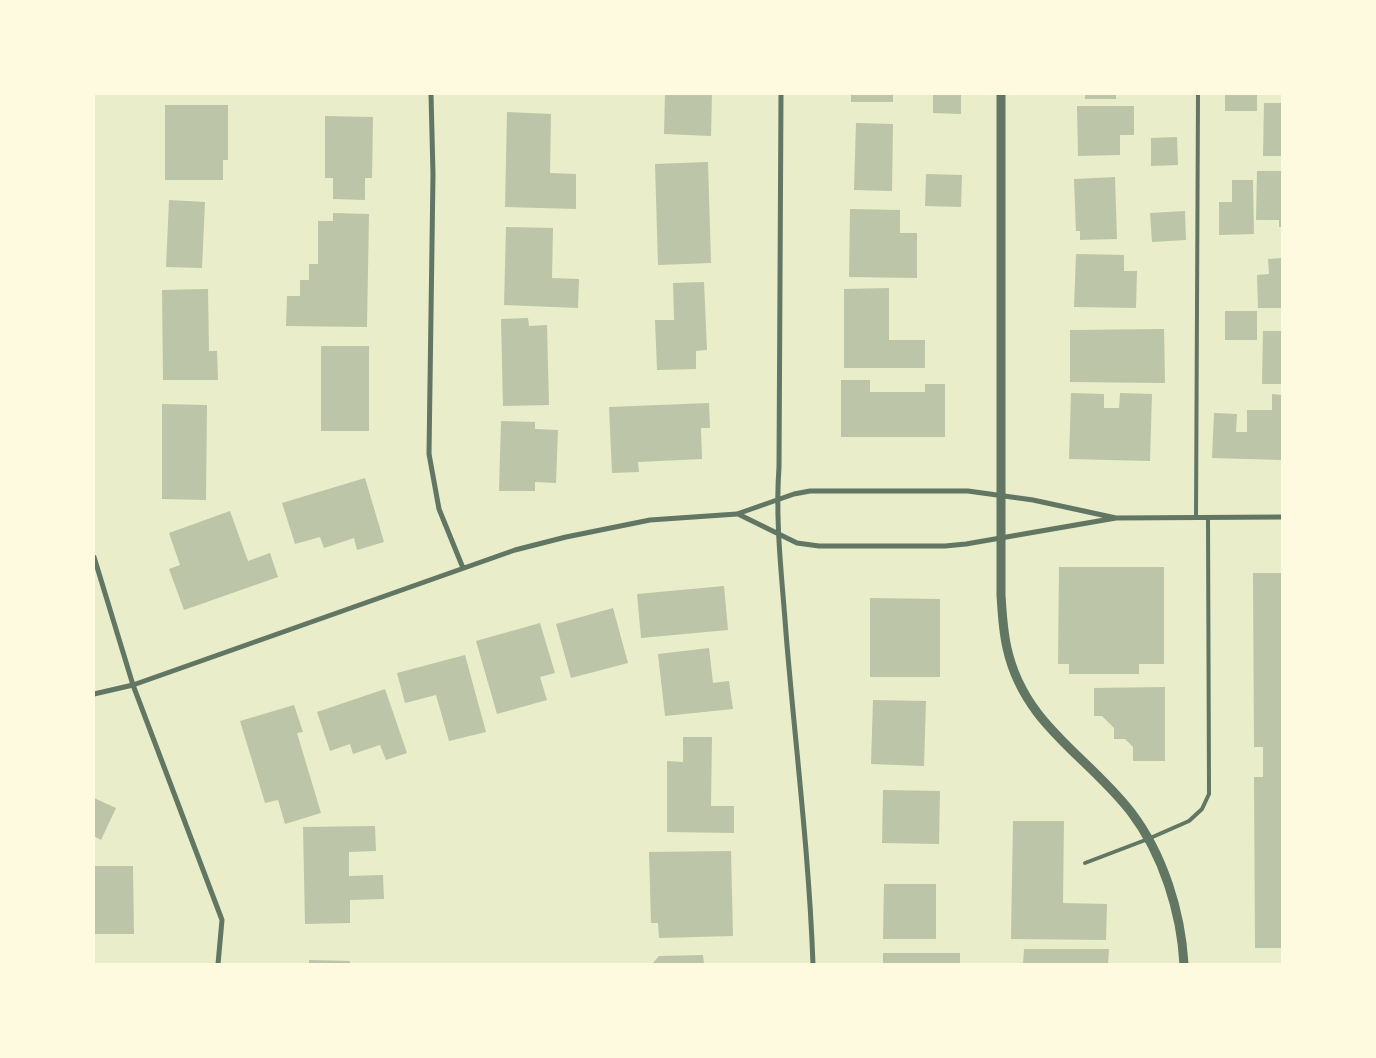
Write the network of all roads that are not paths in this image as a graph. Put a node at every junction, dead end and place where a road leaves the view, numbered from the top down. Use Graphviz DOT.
graph roads {
  1 [pos="431,94"];
  2 [pos="781,94"];
  3 [pos="1001,94"];
  4 [pos="1198,94"];
  5 [pos="1000,495"];
  6 [pos="776,500"];
  7 [pos="737,514"];
  8 [pos="1282,517"];
  9 [pos="1116,518"];
  10 [pos="1196,518"];
  11 [pos="1208,518"];
  12 [pos="778,534"];
  13 [pos="1001,539"];
  14 [pos="94,557"];
  15 [pos="462,568"];
  16 [pos="133,685"];
  17 [pos="94,694"];
  18 [pos="1148,839"];
  19 [pos="1085,863"];
  20 [pos="218,964"];
  21 [pos="812,964"];
  22 [pos="1184,964"];
  1 -- 15 [label="street"];
  2 -- 6 [label="street"];
  3 -- 5 [label="street"];
  4 -- 10 [label="lane"];
  5 -- 6 [label="street"];
  5 -- 9 [label="street"];
  5 -- 13 [label="street"];
  6 -- 7 [label="street"];
  6 -- 12 [label="street"];
  7 -- 12 [label="street"];
  7 -- 15 [label="street"];
  8 -- 11 [label="street"];
  9 -- 10 [label="street"];
  9 -- 13 [label="street"];
  10 -- 11 [label="street"];
  11 -- 18 [label="lane"];
  12 -- 13 [label="street"];
  12 -- 21 [label="street"];
  13 -- 18 [label="street"];
  14 -- 16 [label="street"];
  15 -- 16 [label="street"];
  16 -- 17 [label="street"];
  16 -- 20 [label="street"];
  18 -- 19 [label="lane"];
  18 -- 22 [label="street"];
}
